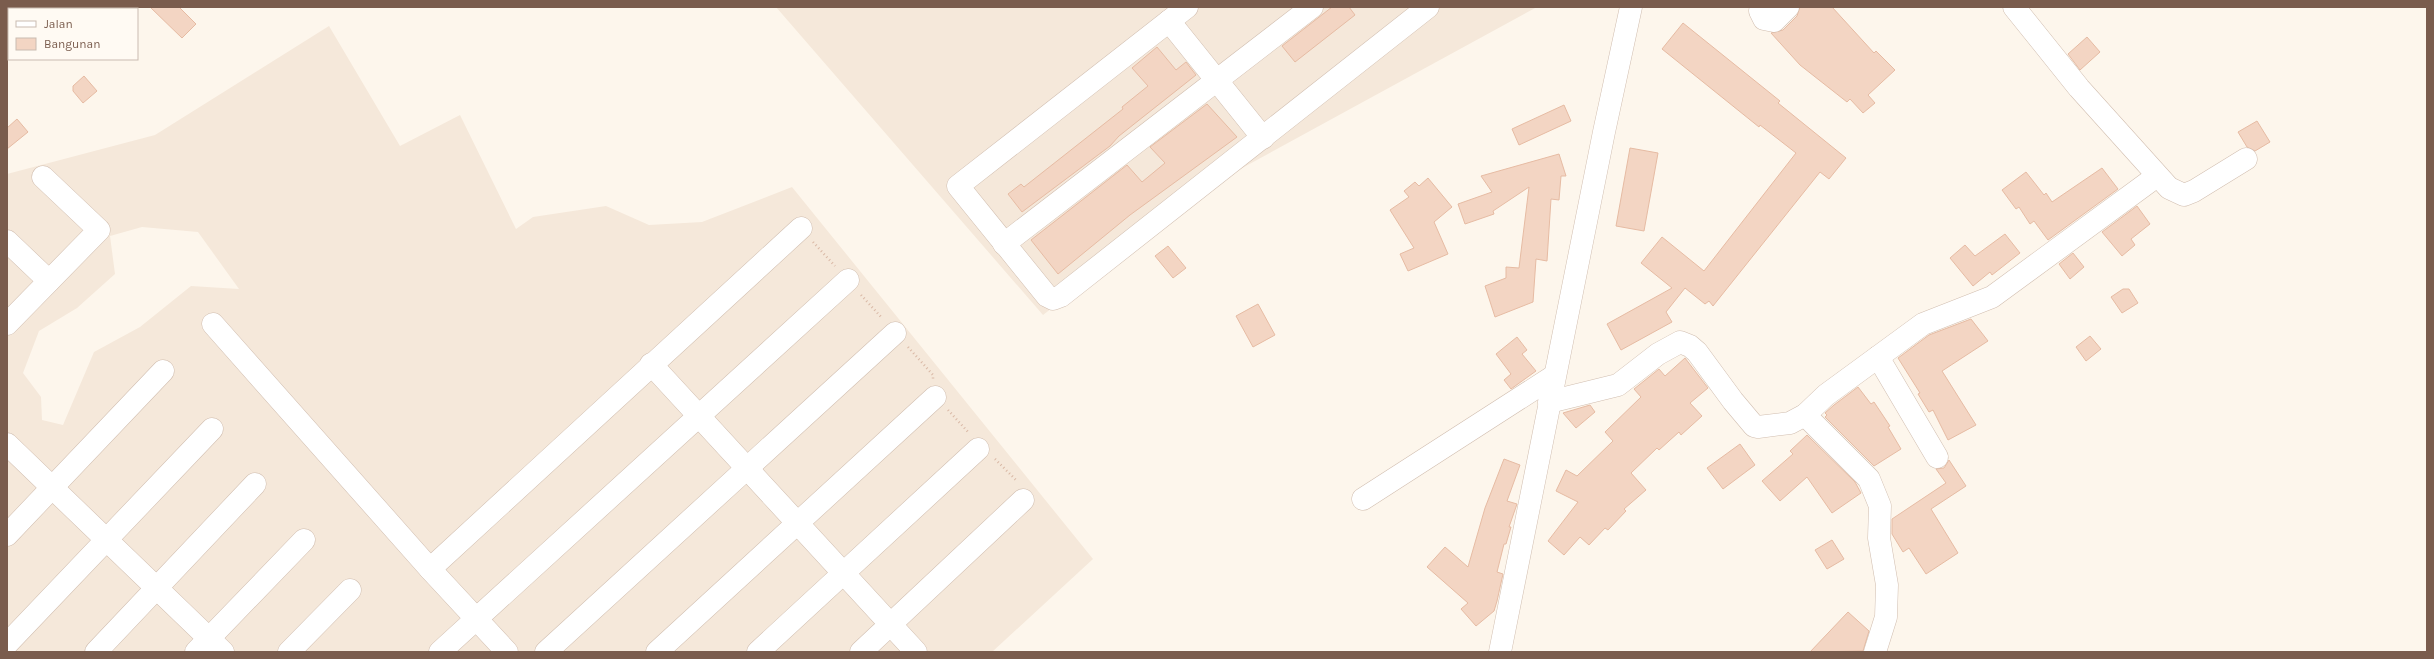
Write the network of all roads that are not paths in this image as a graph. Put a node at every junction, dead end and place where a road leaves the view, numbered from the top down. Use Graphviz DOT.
graph roads {
  1 [pos="1187,7"];
  2 [pos="1312,7"];
  3 [pos="1428,7"];
  4 [pos="1631,7"];
  5 [pos="1761,7"];
  6 [pos="1788,7"];
  7 [pos="2014,7"];
  8 [pos="1169,21"];
  9 [pos="1217,82"];
  10 [pos="1263,138"];
  11 [pos="2246,159"];
  12 [pos="2157,176"];
  13 [pos="42,177"];
  14 [pos="801,228"];
  15 [pos="7,241"];
  16 [pos="1004,244"];
  17 [pos="848,280"];
  18 [pos="49,281"];
  19 [pos="7,324"];
  20 [pos="213,324"];
  21 [pos="895,333"];
  22 [pos="1878,357"];
  23 [pos="651,364"];
  24 [pos="163,371"];
  25 [pos="1554,376"];
  26 [pos="935,397"];
  27 [pos="1549,402"];
  28 [pos="1805,415"];
  29 [pos="699,416"];
  30 [pos="212,429"];
  31 [pos="7,444"];
  32 [pos="978,449"];
  33 [pos="1937,457"];
  34 [pos="747,469"];
  35 [pos="255,484"];
  36 [pos="52,488"];
  37 [pos="1363,499"];
  38 [pos="1023,500"];
  39 [pos="798,524"];
  40 [pos="7,535"];
  41 [pos="106,540"];
  42 [pos="304,540"];
  43 [pos="430,569"];
  44 [pos="844,573"];
  45 [pos="157,588"];
  46 [pos="350,590"];
  47 [pos="476,619"];
  48 [pos="891,624"];
  49 [pos="7,644"];
  50 [pos="209,648"];
  51 [pos="96,652"];
  52 [pos="289,652"];
  53 [pos="440,652"];
  54 [pos="507,652"];
  55 [pos="546,652"];
  56 [pos="657,652"];
  57 [pos="758,652"];
  58 [pos="861,652"];
  59 [pos="916,652"];
  60 [pos="1500,652"];
  61 [pos="1875,652"];
  1 -- 8 [label="street"];
  2 -- 9 [label="street"];
  3 -- 10 [label="street"];
  4 -- 25 [label="street"];
  5 -- 6 [label="street"];
  7 -- 12 [label="street"];
  8 -- 9 [label="street"];
  8 -- 16 [label="street"];
  9 -- 10 [label="street"];
  9 -- 16 [label="street"];
  10 -- 16 [label="street"];
  11 -- 12 [label="street"];
  12 -- 22 [label="street"];
  13 -- 18 [label="street"];
  14 -- 23 [label="street"];
  15 -- 18 [label="street"];
  17 -- 29 [label="street"];
  18 -- 19 [label="street"];
  20 -- 43 [label="street"];
  21 -- 34 [label="street"];
  22 -- 28 [label="street"];
  22 -- 33 [label="street"];
  23 -- 29 [label="street"];
  23 -- 43 [label="street"];
  24 -- 36 [label="street"];
  25 -- 27 [label="street"];
  25 -- 37 [label="street"];
  26 -- 39 [label="street"];
  27 -- 28 [label="street"];
  27 -- 60 [label="street"];
  28 -- 61 [label="street"];
  29 -- 34 [label="street"];
  29 -- 47 [label="street"];
  30 -- 41 [label="street"];
  31 -- 36 [label="street"];
  32 -- 44 [label="street"];
  34 -- 39 [label="street"];
  34 -- 55 [label="street"];
  35 -- 45 [label="street"];
  36 -- 40 [label="street"];
  36 -- 41 [label="street"];
  38 -- 48 [label="street"];
  39 -- 44 [label="street"];
  39 -- 56 [label="street"];
  41 -- 45 [label="street"];
  41 -- 49 [label="street"];
  42 -- 50 [label="street"];
  43 -- 47 [label="street"];
  44 -- 48 [label="street"];
  44 -- 57 [label="street"];
  45 -- 50 [label="street"];
  45 -- 51 [label="street"];
  46 -- 52 [label="street"];
  47 -- 53 [label="street"];
  47 -- 54 [label="street"];
  48 -- 58 [label="street"];
  48 -- 59 [label="street"];
}
